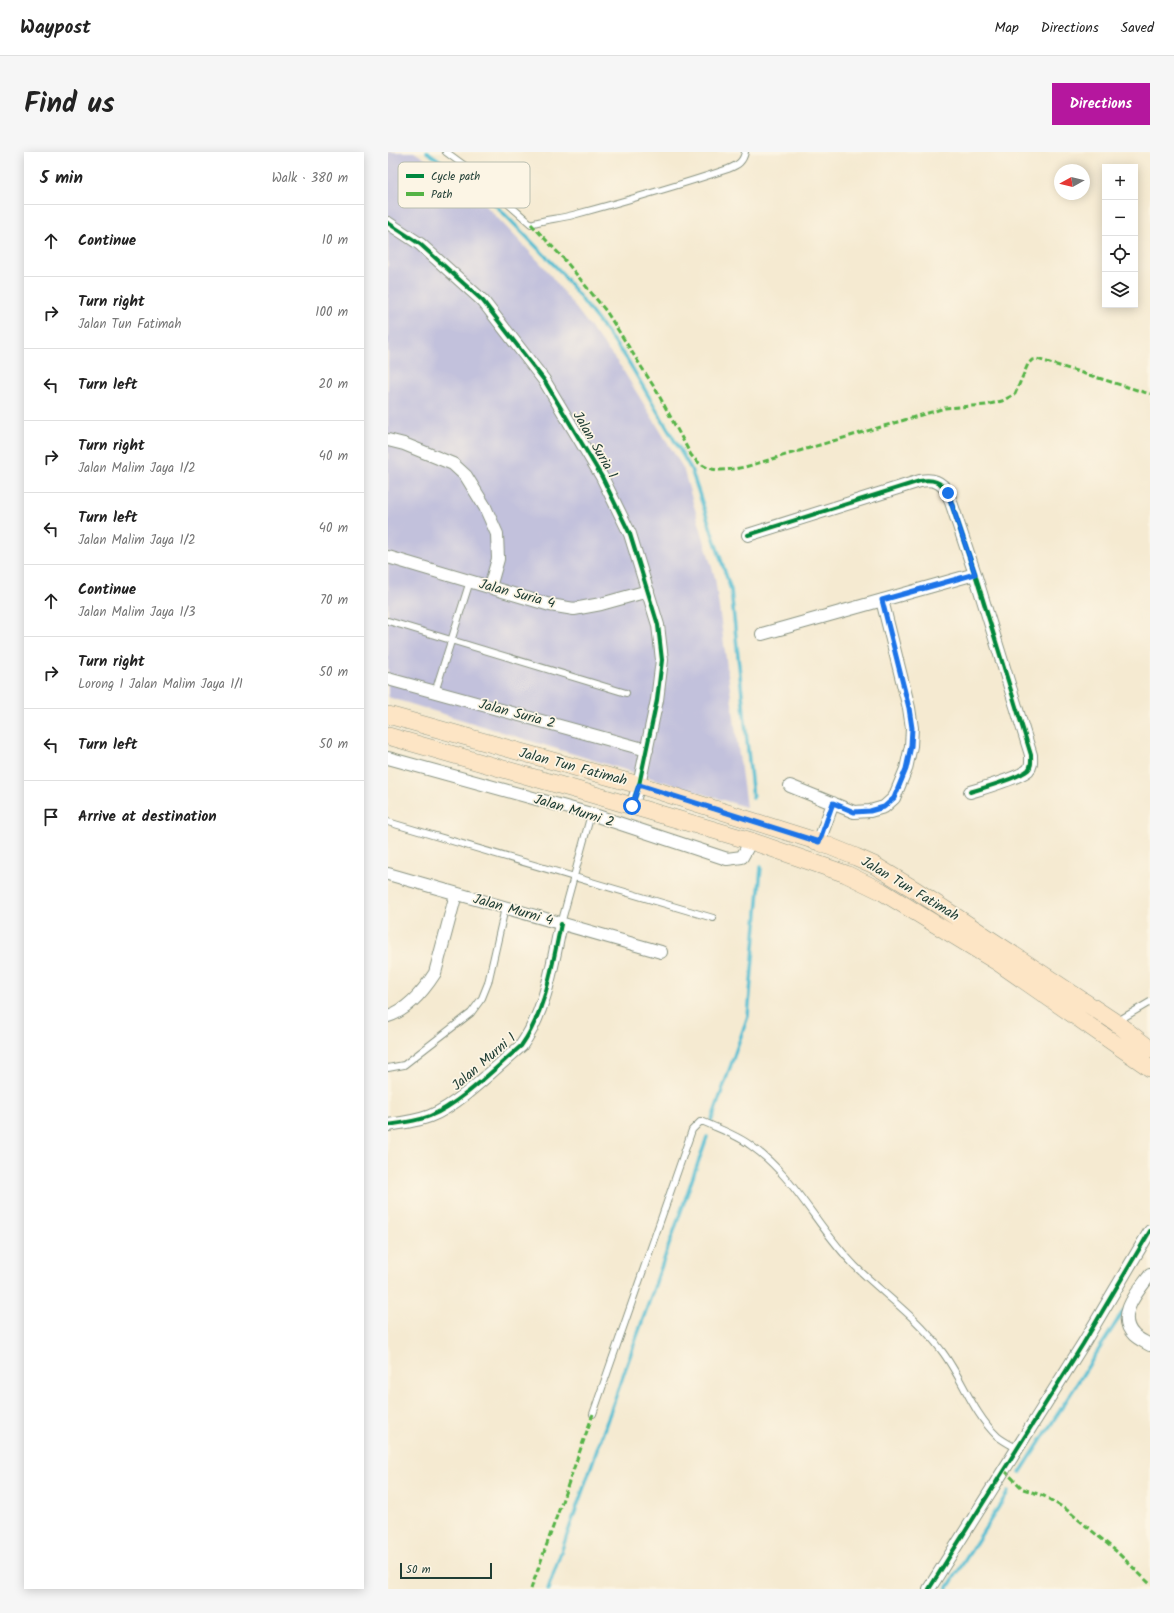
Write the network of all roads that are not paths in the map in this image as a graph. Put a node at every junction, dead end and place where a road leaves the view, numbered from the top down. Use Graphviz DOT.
graph roads {
  1 [pos="446,152"];
  2 [pos="745,152"];
  3 [pos="460,162"];
  4 [pos="513,208"];
  5 [pos="388,223"];
  6 [pos="388,440"];
  7 [pos="748,535"];
  8 [pos="388,556"];
  9 [pos="975,574"];
  10 [pos="470,581"];
  11 [pos="490,587"];
  12 [pos="648,592"];
  13 [pos="882,600"];
  14 [pos="388,620"];
  15 [pos="762,634"];
  16 [pos="451,639"];
  17 [pos="388,679"];
  18 [pos="435,692"];
  19 [pos="626,693"];
  20 [pos="388,715"];
  21 [pos="388,736"];
  22 [pos="647,750"];
  23 [pos="388,758"];
  24 [pos="639,785"];
  25 [pos="790,786"];
  26 [pos="970,792"];
  27 [pos="833,803"];
  28 [pos="632,806"];
  29 [pos="591,814"];
  30 [pos="388,822"];
  31 [pos="751,842"];
  32 [pos="819,842"];
  33 [pos="388,874"];
  34 [pos="574,878"];
  35 [pos="456,894"];
  36 [pos="505,908"];
  37 [pos="713,918"];
  38 [pos="561,924"];
  39 [pos="661,952"];
  40 [pos="1150,1002"];
  41 [pos="388,1016"];
  42 [pos="1115,1022"];
  43 [pos="1150,1049"];
  44 [pos="388,1068"];
  45 [pos="1150,1068"];
  46 [pos="388,1125"];
  47 [pos="1150,1231"];
  48 [pos="1150,1275"];
  49 [pos="1150,1345"];
  50 [pos="593,1414"];
  51 [pos="1018,1448"];
  52 [pos="929,1589"];
  1 -- 3 [label="lane"];
  2 -- 4 [label="lane"];
  5 -- 12 [label="street, Jalan Suria 1"];
  6 -- 11 [label="street"];
  7 -- 9 [label="street"];
  8 -- 10 [label="street, Jalan Suria 4"];
  9 -- 13 [label="street"];
  9 -- 26 [label="street"];
  10 -- 11 [label="street, Jalan Suria 4"];
  10 -- 16 [label="lane"];
  11 -- 12 [label="street, Jalan Suria 4"];
  12 -- 22 [label="street, Jalan Suria 1"];
  13 -- 15 [label="street"];
  13 -- 27 [label="street"];
  14 -- 16 [label="lane"];
  16 -- 18 [label="lane"];
  16 -- 19 [label="lane"];
  17 -- 18 [label="street, Jalan Suria 2"];
  18 -- 22 [label="street, Jalan Suria 2"];
  20 -- 24 [label="main road, Jalan Tun Fatimah"];
  21 -- 28 [label="main road, Jalan Tun Fatimah"];
  22 -- 24 [label="street, Jalan Suria 1"];
  23 -- 29 [label="street, Jalan Murni 2"];
  24 -- 28 [label="street, Jalan Suria 1"];
  24 -- 32 [label="main road, Jalan Tun Fatimah"];
  25 -- 27 [label="street"];
  27 -- 32 [label="street"];
  28 -- 31 [label="main road, Jalan Tun Fatimah"];
  29 -- 31 [label="street, Jalan Murni 2"];
  29 -- 34 [label="lane, Jalan Murni 1"];
  30 -- 34 [label="lane"];
  31 -- 45 [label="main road, Jalan Tun Fatimah"];
  32 -- 42 [label="main road, Jalan Tun Fatimah"];
  33 -- 35 [label="street, Jalan Murni 4"];
  34 -- 37 [label="lane"];
  34 -- 38 [label="lane, Jalan Murni 1"];
  35 -- 36 [label="street, Jalan Murni 4"];
  35 -- 41 [label="street"];
  36 -- 38 [label="street, Jalan Murni 4"];
  36 -- 44 [label="lane"];
  38 -- 39 [label="street, Jalan Murni 4"];
  38 -- 46 [label="street, Jalan Murni 1"];
  40 -- 42 [label="lane"];
  42 -- 43 [label="main road, Jalan Tun Fatimah"];
  47 -- 51 [label="street"];
  48 -- 49 [label="street"];
  50 -- 51 [label="lane"];
  51 -- 52 [label="street"];
}
